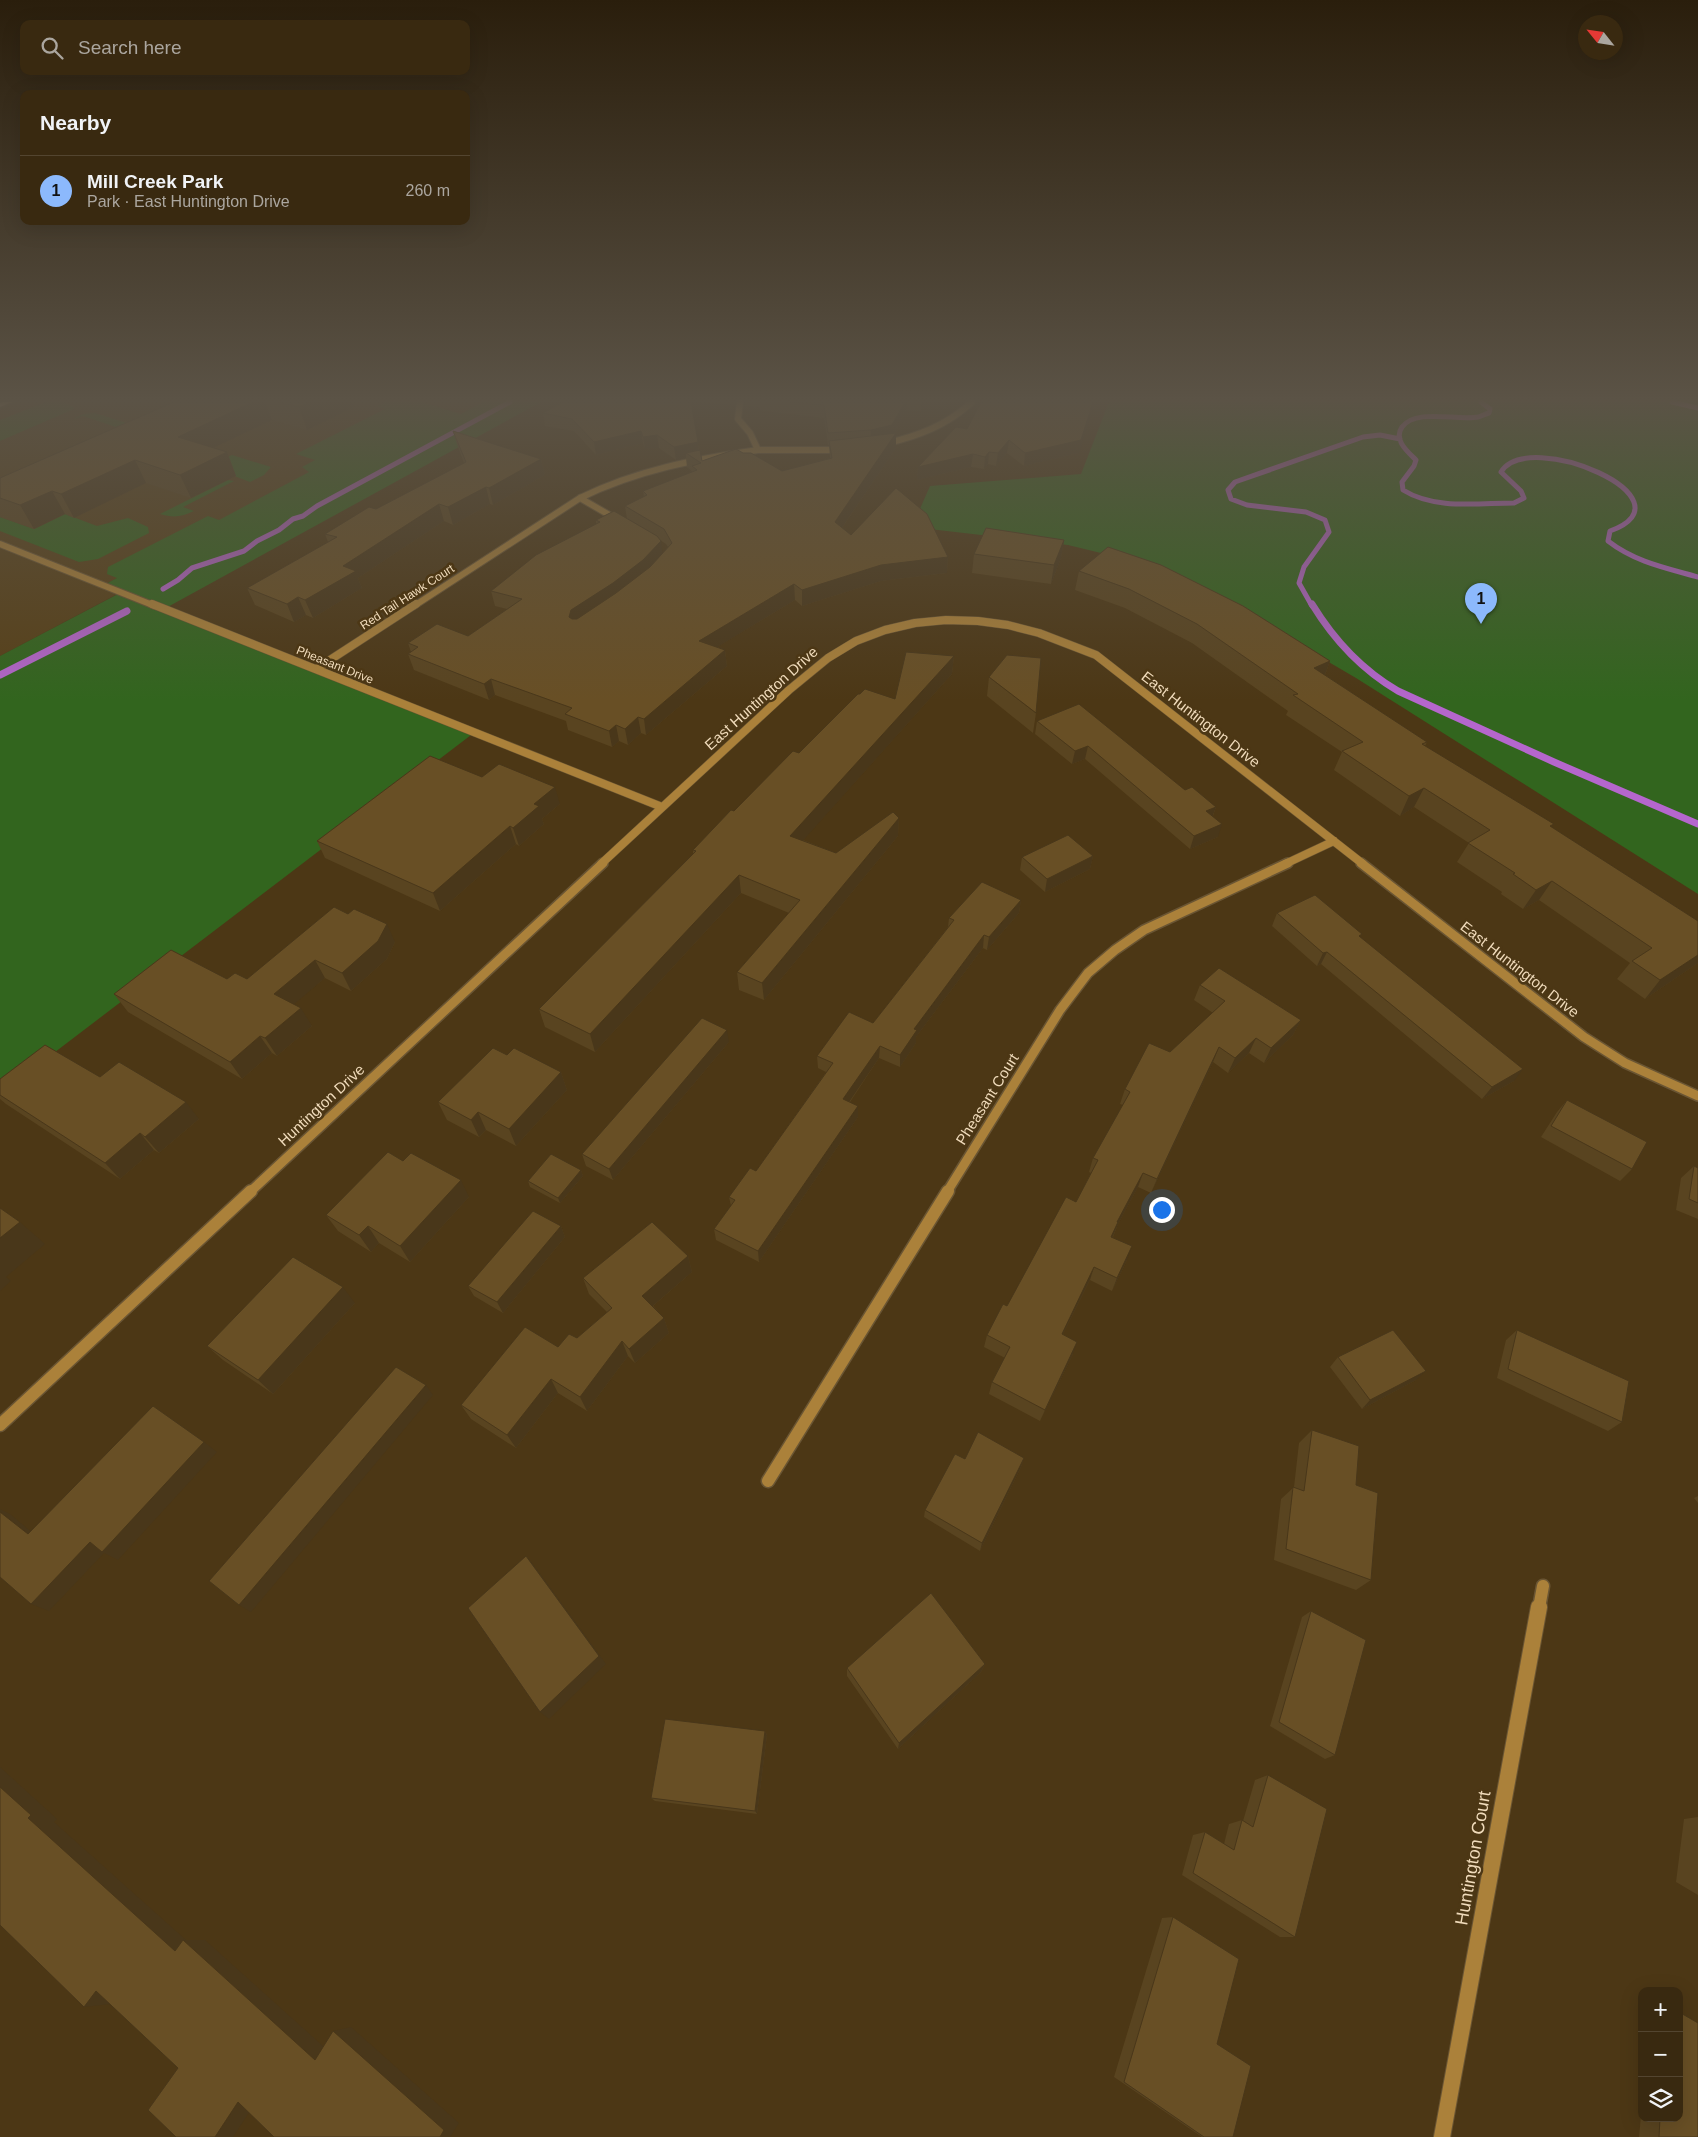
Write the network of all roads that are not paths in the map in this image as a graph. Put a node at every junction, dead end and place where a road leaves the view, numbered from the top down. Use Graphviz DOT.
graph roads {
  1 [pos="574,502"];
  2 [pos="586,502"];
  3 [pos="622,523"];
  4 [pos="0,544"];
  5 [pos="316,669"];
  6 [pos="662,807"];
  7 [pos="1334,841"];
  8 [pos="1698,1096"];
  9 [pos="0,1425"];
  10 [pos="768,1481"];
  11 [pos="1543,1586"];
  12 [pos="1442,2137"];
  1 -- 5 [label="street, Red Tail Hawk Court"];
  2 -- 3 [label="street"];
  4 -- 5 [label="street, Pheasant Drive"];
  5 -- 6 [label="street, Pheasant Drive"];
  6 -- 7 [label="street, East Huntington Drive"];
  6 -- 9 [label="street, Huntington Drive"];
  7 -- 8 [label="street, East Huntington Drive"];
  7 -- 10 [label="street, Pheasant Court"];
  11 -- 12 [label="street, Huntington Court"];
}
